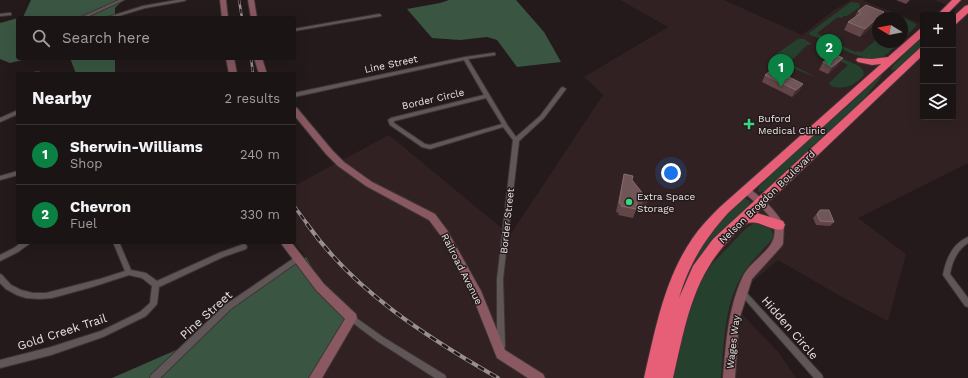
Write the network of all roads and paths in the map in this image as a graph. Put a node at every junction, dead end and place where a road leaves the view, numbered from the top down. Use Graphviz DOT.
graph roads {
  1 [pos="122,0"];
  2 [pos="184,0"];
  3 [pos="223,0"];
  4 [pos="251,0"];
  5 [pos="957,0"];
  6 [pos="968,8"];
  7 [pos="944,12"];
  8 [pos="9,14"];
  9 [pos="0,15"];
  10 [pos="379,15"];
  11 [pos="86,16"];
  12 [pos="114,16"];
  13 [pos="225,16"];
  14 [pos="254,16"];
  15 [pos="956,19"];
  16 [pos="296,30"];
  17 [pos="920,34"];
  18 [pos="920,53"];
  19 [pos="493,54"];
  20 [pos="465,58"];
  21 [pos="230,60"];
  22 [pos="259,60"];
  23 [pos="890,60"];
  24 [pos="232,72"];
  25 [pos="262,72"];
  26 [pos="865,83"];
  27 [pos="563,89"];
  28 [pos="296,95"];
  29 [pos="487,96"];
  30 [pos="296,112"];
  31 [pos="16,113"];
  32 [pos="0,120"];
  33 [pos="505,125"];
  34 [pos="516,140"];
  35 [pos="16,174"];
  36 [pos="0,178"];
  37 [pos="746,190"];
  38 [pos="760,202"];
  39 [pos="739,222"];
  40 [pos="779,224"];
  41 [pos="968,240"];
  42 [pos="24,244"];
  43 [pos="117,244"];
  44 [pos="286,244"];
  45 [pos="244,247"];
  46 [pos="0,258"];
  47 [pos="297,259"];
  48 [pos="129,272"];
  49 [pos="0,277"];
  50 [pos="156,285"];
  51 [pos="743,293"];
  52 [pos="968,304"];
  53 [pos="352,318"];
  54 [pos="501,354"];
  55 [pos="0,364"];
  56 [pos="534,375"];
  57 [pos="154,378"];
  58 [pos="315,378"];
  59 [pos="442,378"];
  60 [pos="652,378"];
  61 [pos="665,378"];
  62 [pos="729,378"];
  63 [pos="819,378"];
  1 -- 11 [label="street"];
  2 -- 12 [label="street"];
  3 -- 13 [label="street"];
  4 -- 14 [label="street"];
  5 -- 7 [label="highway"];
  6 -- 15 [label="highway"];
  8 -- 9 [label="street"];
  10 -- 16 [label="street"];
  17 -- 23 [label="highway, Nelson Brogdon Boulevard"];
  18 -- 38 [label="highway, Nelson Brogdon Boulevard"];
  19 -- 20 [label="street, Line Street"];
  20 -- 28 [label="street, Line Street"];
  20 -- 29 [label="street"];
  21 -- 24 [label="street"];
  22 -- 25 [label="street"];
  23 -- 26 [label="highway, Nelson Brogdon Boulevard"];
  23 -- 26 [label="highway"];
  26 -- 37 [label="highway, Nelson Brogdon Boulevard"];
  27 -- 34 [label="street"];
  29 -- 33 [label="street"];
  29 -- 33 [label="street, Border Circle"];
  30 -- 54 [label="street, Railroad Avenue"];
  31 -- 32 [label="street"];
  33 -- 34 [label="street"];
  34 -- 54 [label="street, Border Street"];
  35 -- 36 [label="street"];
  37 -- 38 [label="street"];
  37 -- 60 [label="highway, Nelson Brogdon Boulevard"];
  38 -- 39 [label="highway, Nelson Brogdon Boulevard"];
  38 -- 40 [label="street"];
  39 -- 40 [label="highway"];
  39 -- 61 [label="highway, Nelson Brogdon Boulevard"];
  40 -- 51 [label="street, Wages Way"];
  41 -- 52 [label="street"];
  42 -- 46 [label="street"];
  43 -- 48 [label="street"];
  44 -- 47 [label="street"];
  45 -- 50 [label="street"];
  47 -- 53 [label="street"];
  47 -- 57 [label="street, Pine Street"];
  48 -- 49 [label="street"];
  48 -- 50 [label="street"];
  50 -- 55 [label="street, Gold Creek Trail"];
  51 -- 62 [label="street, Wages Way"];
  51 -- 63 [label="street, Hidden Circle"];
  53 -- 58 [label="street"];
  53 -- 59 [label="street"];
  54 -- 56 [label="street"];
}
